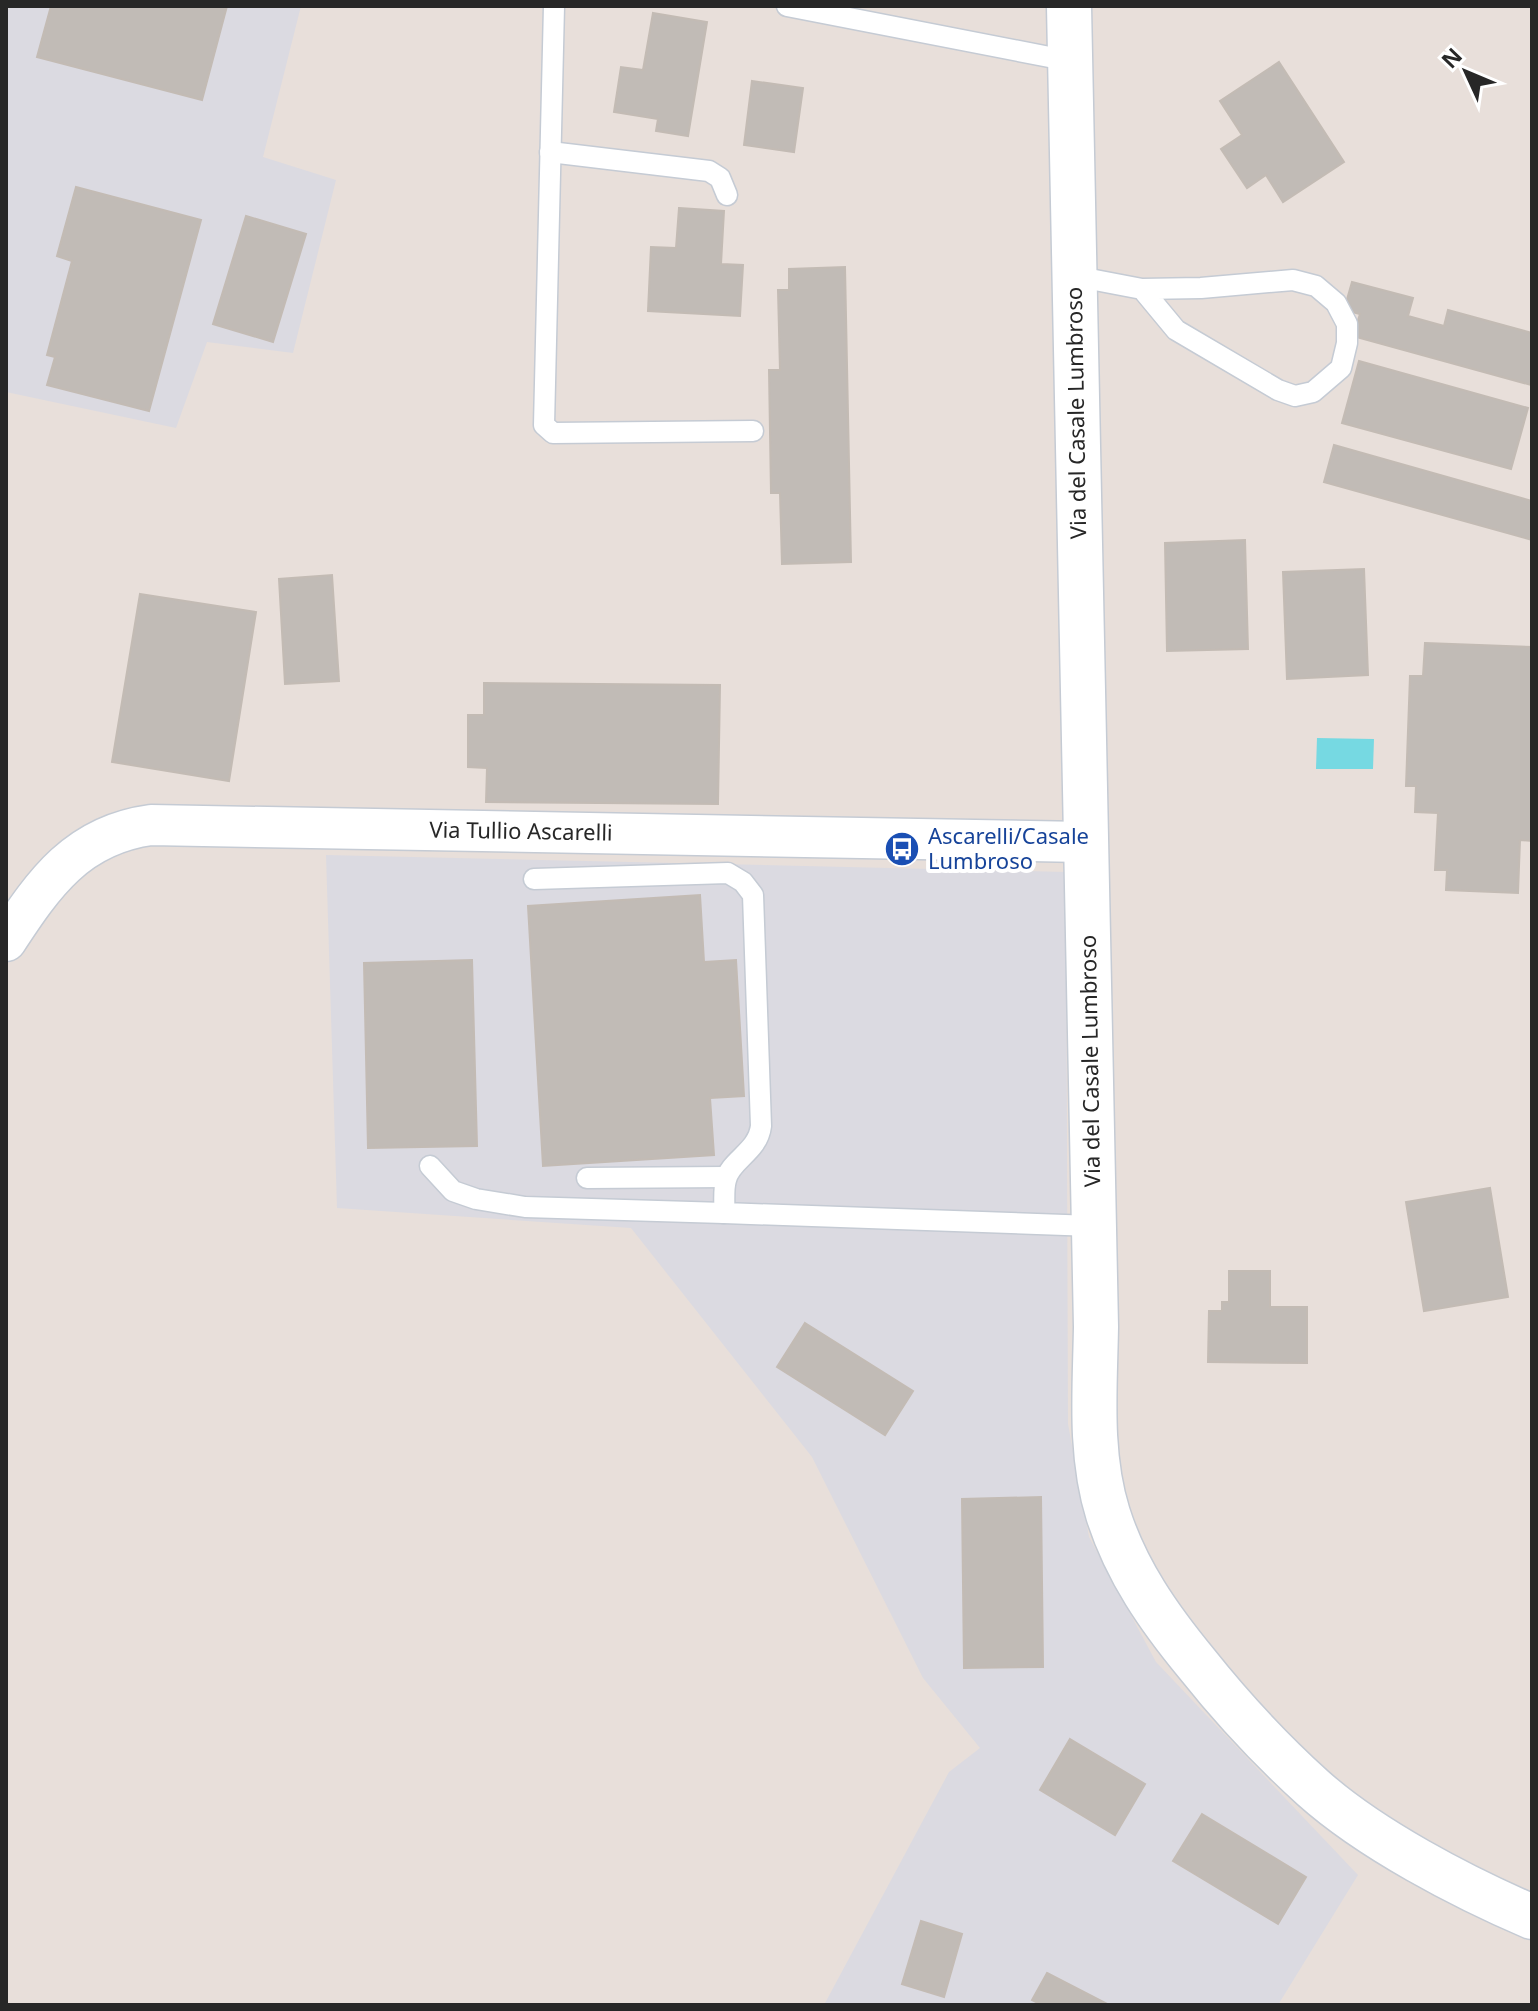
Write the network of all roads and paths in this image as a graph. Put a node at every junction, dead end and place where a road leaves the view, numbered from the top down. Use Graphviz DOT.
graph roads {
  1 [pos="554,6"];
  2 [pos="787,6"];
  3 [pos="1069,6"];
  4 [pos="1070,61"];
  5 [pos="550,152"];
  6 [pos="727,195"];
  7 [pos="1074,276"];
  8 [pos="1142,289"];
  9 [pos="753,431"];
  10 [pos="1084,842"];
  11 [pos="534,879"];
  12 [pos="6,941"];
  13 [pos="430,1166"];
  14 [pos="726,1177"];
  15 [pos="587,1178"];
  16 [pos="724,1213"];
  17 [pos="1093,1226"];
  18 [pos="1532,1917"];
  1 -- 5 [label="lane"];
  2 -- 4 [label="lane"];
  3 -- 4 [label="street, Via del Casale Lumbroso"];
  4 -- 7 [label="street, Via del Casale Lumbroso"];
  5 -- 6 [label="lane"];
  5 -- 9 [label="lane"];
  7 -- 8 [label="lane"];
  7 -- 10 [label="street, Via del Casale Lumbroso"];
  8 -- 8 [label="lane"];
  10 -- 12 [label="street, Via Tullio Ascarelli"];
  10 -- 17 [label="street, Via del Casale Lumbroso"];
  11 -- 14 [label="lane"];
  13 -- 16 [label="lane"];
  14 -- 15 [label="lane"];
  14 -- 16 [label="lane"];
  16 -- 17 [label="lane"];
  17 -- 18 [label="street, Via del Casale Lumbroso"];
}
